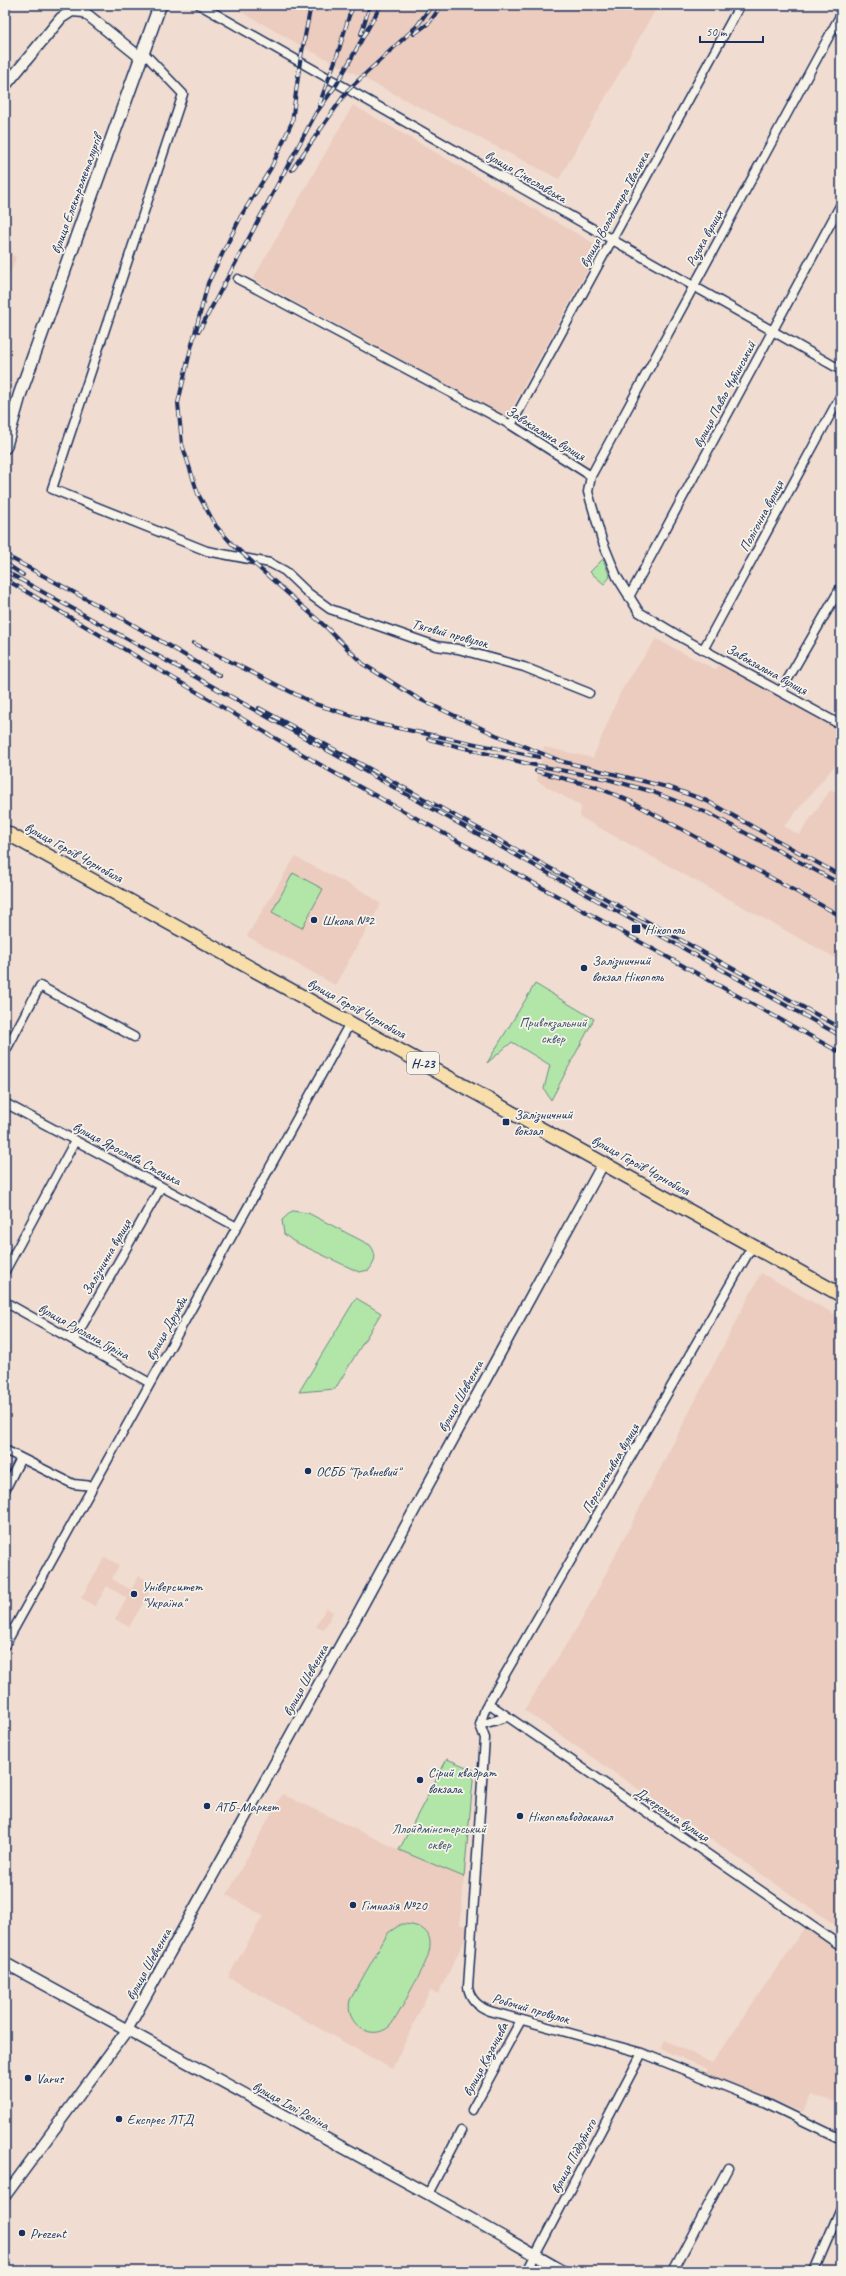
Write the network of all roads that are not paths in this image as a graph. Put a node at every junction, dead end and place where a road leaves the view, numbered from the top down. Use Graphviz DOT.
graph roads {
  1 [pos="75,5"];
  2 [pos="160,5"];
  3 [pos="200,5"];
  4 [pos="740,5"];
  5 [pos="84,12"];
  6 [pos="841,14"];
  7 [pos="142,55"];
  8 [pos="5,86"];
  9 [pos="841,204"];
  10 [pos="611,240"];
  11 [pos="238,279"];
  12 [pos="693,285"];
  13 [pos="774,330"];
  14 [pos="841,370"];
  15 [pos="20,394"];
  16 [pos="841,395"];
  17 [pos="511,425"];
  18 [pos="5,428"];
  19 [pos="5,448"];
  20 [pos="591,476"];
  21 [pos="841,586"];
  22 [pos="629,597"];
  23 [pos="703,650"];
  24 [pos="780,691"];
  25 [pos="589,693"];
  26 [pos="841,725"];
  27 [pos="5,832"];
  28 [pos="350,1023"];
  29 [pos="134,1037"];
  30 [pos="5,1052"];
  31 [pos="5,1103"];
  32 [pos="75,1140"];
  33 [pos="604,1162"];
  34 [pos="162,1186"];
  35 [pos="237,1227"];
  36 [pos="753,1245"];
  37 [pos="5,1272"];
  38 [pos="841,1295"];
  39 [pos="5,1302"];
  40 [pos="74,1340"];
  41 [pos="150,1383"];
  42 [pos="5,1450"];
  43 [pos="21,1458"];
  44 [pos="93,1486"];
  45 [pos="5,1490"];
  46 [pos="5,1645"];
  47 [pos="488,1703"];
  48 [pos="508,1716"];
  49 [pos="480,1725"];
  50 [pos="841,1946"];
  51 [pos="5,1963"];
  52 [pos="521,2020"];
  53 [pos="127,2030"];
  54 [pos="642,2053"];
  55 [pos="472,2110"];
  56 [pos="461,2131"];
  57 [pos="841,2139"];
  58 [pos="728,2168"];
  59 [pos="428,2194"];
  60 [pos="5,2196"];
  61 [pos="841,2208"];
  62 [pos="535,2255"];
  63 [pos="527,2271"];
  64 [pos="564,2271"];
  65 [pos="673,2271"];
  66 [pos="814,2271"];
  1 -- 5 [label="street"];
  2 -- 7 [label="main road, вулиця Електрометалургів"];
  3 -- 10 [label="street, вулиця Січеславська"];
  4 -- 10 [label="street, вулиця Володимира Івасюка"];
  5 -- 7 [label="street"];
  5 -- 8 [label="street"];
  6 -- 12 [label="street, Ризька вулиця"];
  7 -- 15 [label="main road, вулиця Електрометалургів"];
  7 -- 25 [label="street, Тяговий провулок"];
  9 -- 13 [label="street, вулиця Павло Чубинський"];
  10 -- 12 [label="street, вулиця Січеславська"];
  10 -- 17 [label="street, вулиця Володимира Івасюка"];
  11 -- 17 [label="street, Завокзальна вулиця"];
  12 -- 13 [label="street, вулиця Січеславська"];
  12 -- 20 [label="street, Ризька вулиця"];
  13 -- 14 [label="street, вулиця Січеславська"];
  13 -- 22 [label="street, вулиця Павло Чубинський"];
  15 -- 18 [label="main road"];
  15 -- 19 [label="main road"];
  16 -- 23 [label="street, Полігонна вулиця"];
  17 -- 20 [label="street, Завокзальна вулиця"];
  20 -- 22 [label="street, Завокзальна вулиця"];
  21 -- 24 [label="street"];
  22 -- 23 [label="street, Завокзальна вулиця"];
  23 -- 24 [label="street, Завокзальна вулиця"];
  24 -- 26 [label="street, Завокзальна вулиця"];
  27 -- 28 [label="main road, вулиця Героїв Чорнобиля / Н-23"];
  28 -- 33 [label="main road, вулиця Героїв Чорнобиля / Н-23"];
  28 -- 35 [label="street, вулиця Дружби"];
  29 -- 30 [label="street"];
  31 -- 32 [label="street, вулиця Ярослава Стецька"];
  32 -- 34 [label="street, вулиця Ярослава Стецька"];
  32 -- 37 [label="street"];
  33 -- 36 [label="main road, вулиця Героїв Чорнобиля / Н-23"];
  33 -- 53 [label="street, вулиця Шевченка"];
  34 -- 35 [label="street, вулиця Ярослава Стецька"];
  34 -- 40 [label="street, Залізнична вулиця"];
  35 -- 41 [label="street, вулиця Дружби"];
  36 -- 38 [label="main road, вулиця Героїв Чорнобиля / Н-23"];
  36 -- 47 [label="street, Перспективна вулиця"];
  39 -- 40 [label="street, вулиця Руслана Гуріна"];
  40 -- 41 [label="street, вулиця Руслана Гуріна"];
  41 -- 44 [label="street, вулиця Дружби"];
  42 -- 43 [label="street"];
  43 -- 44 [label="street"];
  43 -- 45 [label="street"];
  44 -- 46 [label="street, вулиця Дружби"];
  47 -- 48 [label="street, Джерельна вулиця"];
  47 -- 49 [label="street"];
  48 -- 49 [label="street"];
  48 -- 50 [label="street, Джерельна вулиця"];
  49 -- 52 [label="street, Робочий провулок"];
  51 -- 53 [label="street, вулиця Іллі Рєпіна"];
  52 -- 54 [label="street, Робочий провулок"];
  52 -- 55 [label="street, вулиця Казанцева"];
  53 -- 59 [label="street, вулиця Іллі Рєпіна"];
  53 -- 60 [label="street, вулиця Шевченка"];
  54 -- 57 [label="street, Робочий провулок"];
  54 -- 62 [label="street, вулиця Піддубного"];
  56 -- 59 [label="street"];
  58 -- 65 [label="street"];
  59 -- 62 [label="street, вулиця Іллі Рєпіна"];
  61 -- 66 [label="street"];
  62 -- 63 [label="street, вулиця Піддубного"];
  62 -- 64 [label="street, вулиця Іллі Рєпіна"];
}
